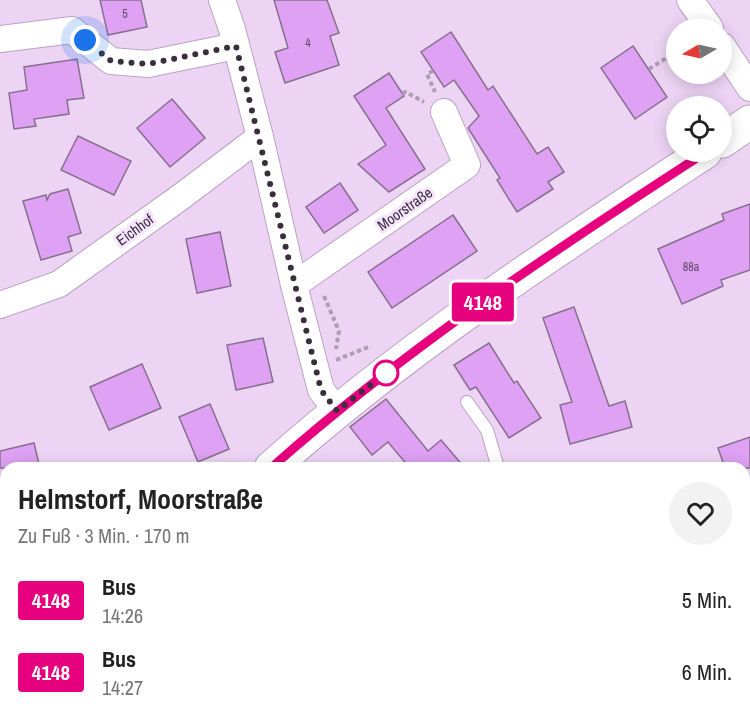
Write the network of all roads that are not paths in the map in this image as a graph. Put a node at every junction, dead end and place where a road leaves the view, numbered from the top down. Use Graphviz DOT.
graph roads {
  1 [pos="222,0"];
  2 [pos="690,0"];
  3 [pos="703,18"];
  4 [pos="0,39"];
  5 [pos="236,46"];
  6 [pos="732,61"];
  7 [pos="750,88"];
  8 [pos="444,112"];
  9 [pos="750,122"];
  10 [pos="732,134"];
  11 [pos="260,137"];
  12 [pos="690,162"];
  13 [pos="294,285"];
  14 [pos="0,305"];
  15 [pos="467,402"];
  16 [pos="337,411"];
  17 [pos="278,462"];
  18 [pos="496,462"];
  1 -- 5 [label="street"];
  2 -- 3 [label="street"];
  4 -- 5 [label="street"];
  5 -- 11 [label="street"];
  6 -- 7 [label="street"];
  8 -- 13 [label="street, Moorstraße"];
  9 -- 10 [label="main road"];
  11 -- 13 [label="street"];
  11 -- 14 [label="street, Eichhof"];
  12 -- 16 [label="main road"];
  13 -- 16 [label="street"];
  15 -- 18 [label="lane"];
  16 -- 17 [label="main road"];
}
